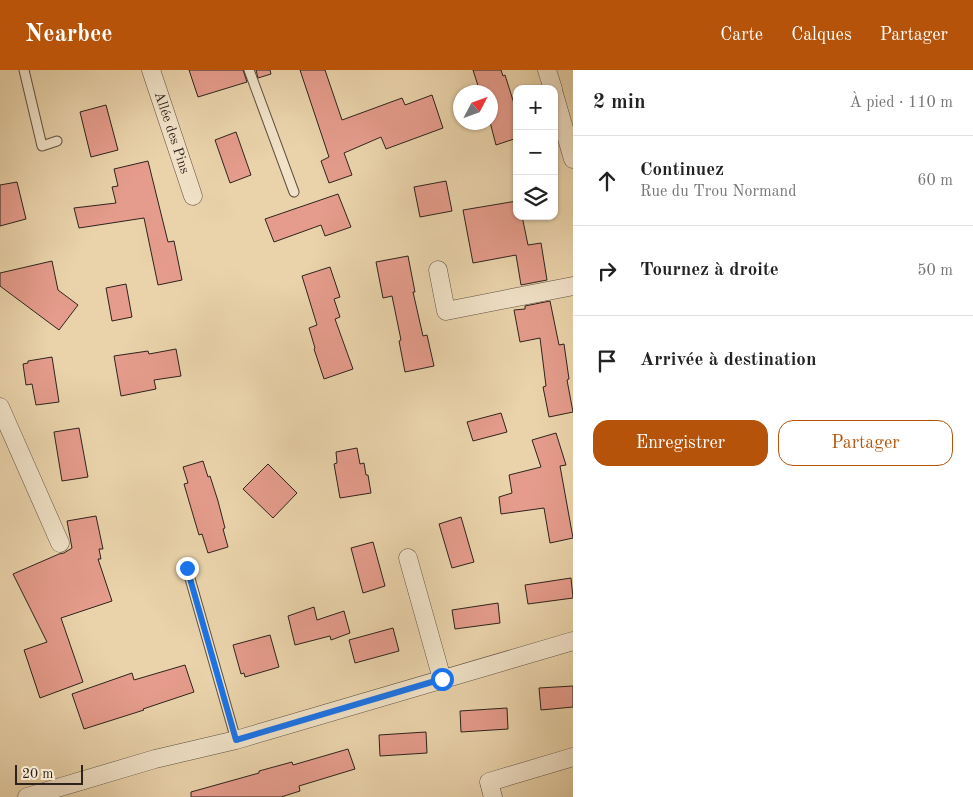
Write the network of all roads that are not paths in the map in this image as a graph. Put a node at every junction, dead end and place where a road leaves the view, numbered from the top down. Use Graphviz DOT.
graph roads {
  1 [pos="24,70"];
  2 [pos="151,70"];
  3 [pos="249,70"];
  4 [pos="547,70"];
  5 [pos="552,85"];
  6 [pos="558,108"];
  7 [pos="57,141"];
  8 [pos="573,159"];
  9 [pos="294,192"];
  10 [pos="193,196"];
  11 [pos="438,270"];
  12 [pos="573,286"];
  13 [pos="0,407"];
  14 [pos="60,543"];
  15 [pos="408,558"];
  16 [pos="187,568"];
  17 [pos="573,641"];
  18 [pos="442,679"];
  19 [pos="236,740"];
  20 [pos="573,757"];
  21 [pos="27,797"];
  22 [pos="493,797"];
  1 -- 7 [label="lane"];
  2 -- 10 [label="street, Allée des Pins"];
  3 -- 9 [label="lane"];
  4 -- 5 [label="street"];
  6 -- 8 [label="street"];
  11 -- 12 [label="street"];
  13 -- 14 [label="street"];
  15 -- 18 [label="street"];
  16 -- 19 [label="lane"];
  17 -- 18 [label="street"];
  18 -- 19 [label="street"];
  19 -- 21 [label="street"];
  20 -- 22 [label="street"];
}
